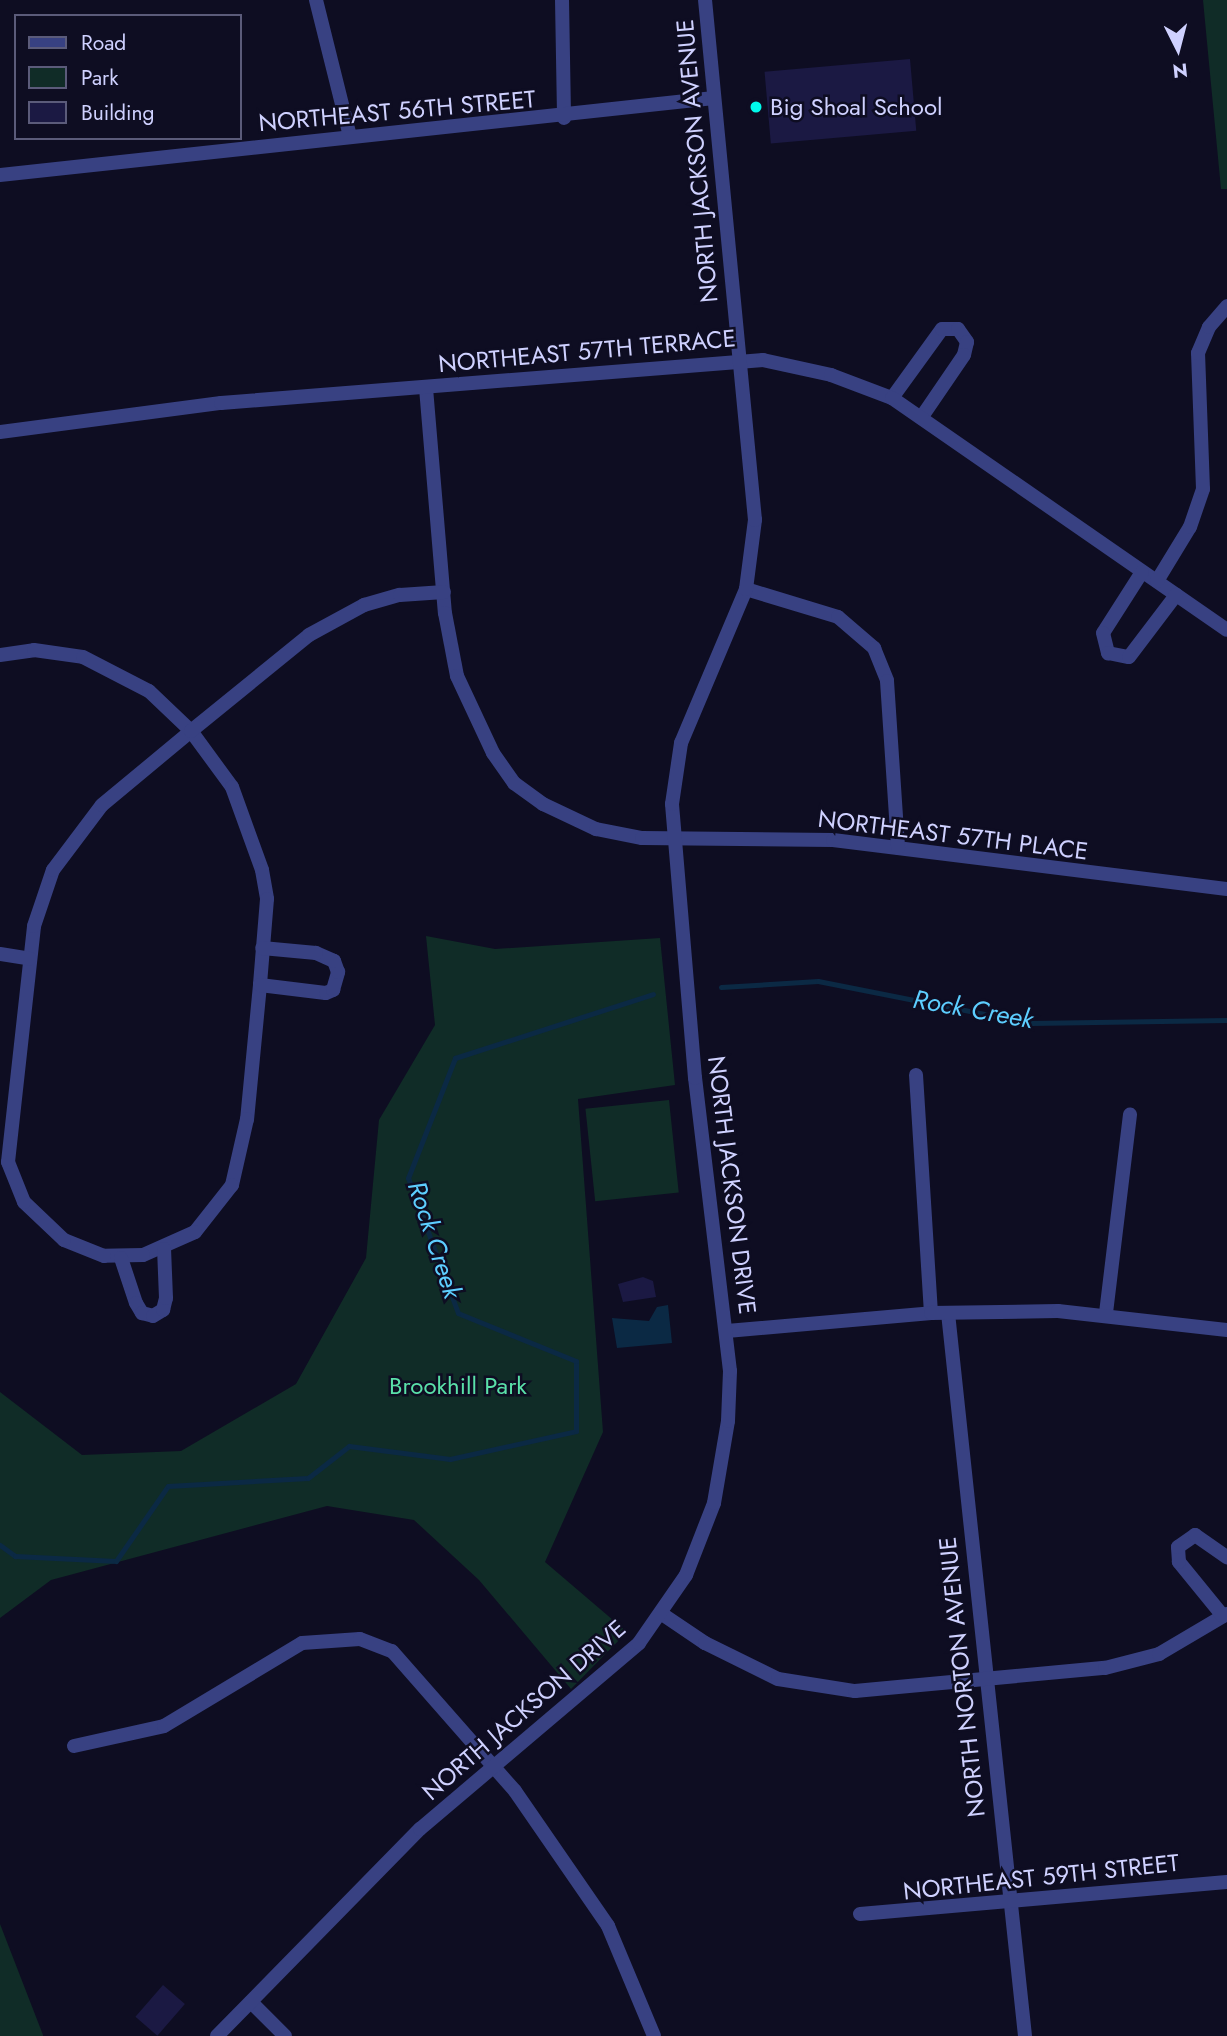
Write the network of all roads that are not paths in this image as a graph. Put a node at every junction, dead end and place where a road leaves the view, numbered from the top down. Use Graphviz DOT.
graph roads {
  1 [pos="316,0"];
  2 [pos="562,0"];
  3 [pos="705,0"];
  4 [pos="714,98"];
  5 [pos="564,118"];
  6 [pos="350,136"];
  7 [pos="0,175"];
  8 [pos="1227,306"];
  9 [pos="738,358"];
  10 [pos="426,388"];
  11 [pos="892,398"];
  12 [pos="921,418"];
  13 [pos="0,432"];
  14 [pos="1142,572"];
  15 [pos="1157,581"];
  16 [pos="746,589"];
  17 [pos="444,592"];
  18 [pos="1176,595"];
  19 [pos="1227,630"];
  20 [pos="0,655"];
  21 [pos="191,731"];
  22 [pos="673,840"];
  23 [pos="898,848"];
  24 [pos="1227,889"];
  25 [pos="262,948"];
  26 [pos="0,954"];
  27 [pos="30,959"];
  28 [pos="686,974"];
  29 [pos="260,985"];
  30 [pos="916,1075"];
  31 [pos="1130,1114"];
  32 [pos="164,1249"];
  33 [pos="121,1258"];
  34 [pos="948,1312"];
  35 [pos="930,1313"];
  36 [pos="1106,1313"];
  37 [pos="1227,1330"];
  38 [pos="727,1331"];
  39 [pos="1227,1557"];
  40 [pos="662,1614"];
  41 [pos="1225,1615"];
  42 [pos="983,1678"];
  43 [pos="74,1746"];
  44 [pos="495,1768"];
  45 [pos="1227,1882"];
  46 [pos="1010,1903"];
  47 [pos="860,1914"];
  48 [pos="251,2002"];
  49 [pos="217,2036"];
  50 [pos="285,2036"];
  51 [pos="654,2036"];
  52 [pos="1025,2036"];
  1 -- 6 [label="street"];
  2 -- 5 [label="street"];
  3 -- 4 [label="street, NORTH JACKSON AVENUE"];
  4 -- 5 [label="street, NORTHEAST 56TH STREET"];
  4 -- 9 [label="street, NORTH JACKSON AVENUE"];
  5 -- 6 [label="street, NORTHEAST 56TH STREET"];
  6 -- 7 [label="street, NORTHEAST 56TH STREET"];
  8 -- 15 [label="street"];
  9 -- 10 [label="street, NORTHEAST 57TH TERRACE"];
  9 -- 11 [label="street, NORTHEAST 57TH TERRACE"];
  9 -- 16 [label="street, NORTH JACKSON AVENUE"];
  10 -- 13 [label="street, NORTHEAST 57TH TERRACE"];
  10 -- 17 [label="street, NORTHEAST 57TH PLACE"];
  11 -- 12 [label="street, NORTHEAST 57TH TERRACE"];
  11 -- 12 [label="street"];
  12 -- 14 [label="street, NORTHEAST 57TH TERRACE"];
  14 -- 15 [label="street, NORTHEAST 57TH TERRACE"];
  14 -- 18 [label="street"];
  15 -- 18 [label="street, NORTHEAST 57TH TERRACE"];
  16 -- 22 [label="street, NORTH JACKSON AVENUE"];
  16 -- 23 [label="street"];
  17 -- 21 [label="street"];
  17 -- 22 [label="street, NORTHEAST 57TH PLACE"];
  18 -- 19 [label="street, NORTHEAST 57TH TERRACE"];
  20 -- 21 [label="street"];
  21 -- 25 [label="street"];
  21 -- 27 [label="street"];
  22 -- 23 [label="street, NORTHEAST 57TH PLACE"];
  22 -- 28 [label="street, NORTH JACKSON AVENUE"];
  23 -- 24 [label="street, NORTHEAST 57TH PLACE"];
  25 -- 29 [label="street"];
  25 -- 29 [label="street"];
  26 -- 27 [label="street"];
  27 -- 33 [label="street"];
  28 -- 38 [label="street, NORTH JACKSON DRIVE"];
  29 -- 32 [label="street"];
  30 -- 35 [label="street"];
  31 -- 36 [label="street"];
  32 -- 33 [label="street"];
  32 -- 33 [label="street"];
  34 -- 35 [label="street"];
  34 -- 36 [label="street"];
  34 -- 42 [label="street, NORTH NORTON AVENUE"];
  35 -- 38 [label="street"];
  36 -- 37 [label="street"];
  38 -- 40 [label="street, NORTH JACKSON DRIVE"];
  39 -- 41 [label="street"];
  40 -- 42 [label="street"];
  40 -- 44 [label="street, NORTH JACKSON DRIVE"];
  41 -- 42 [label="street"];
  42 -- 46 [label="street, NORTH NORTON AVENUE"];
  43 -- 44 [label="street"];
  44 -- 48 [label="street, NORTH JACKSON DRIVE"];
  44 -- 51 [label="street"];
  45 -- 46 [label="street, NORTHEAST 59TH STREET"];
  46 -- 47 [label="street, NORTHEAST 59TH STREET"];
  46 -- 52 [label="street, NORTH NORTON AVENUE"];
  48 -- 49 [label="street, NORTH JACKSON DRIVE"];
  48 -- 50 [label="street"];
}
